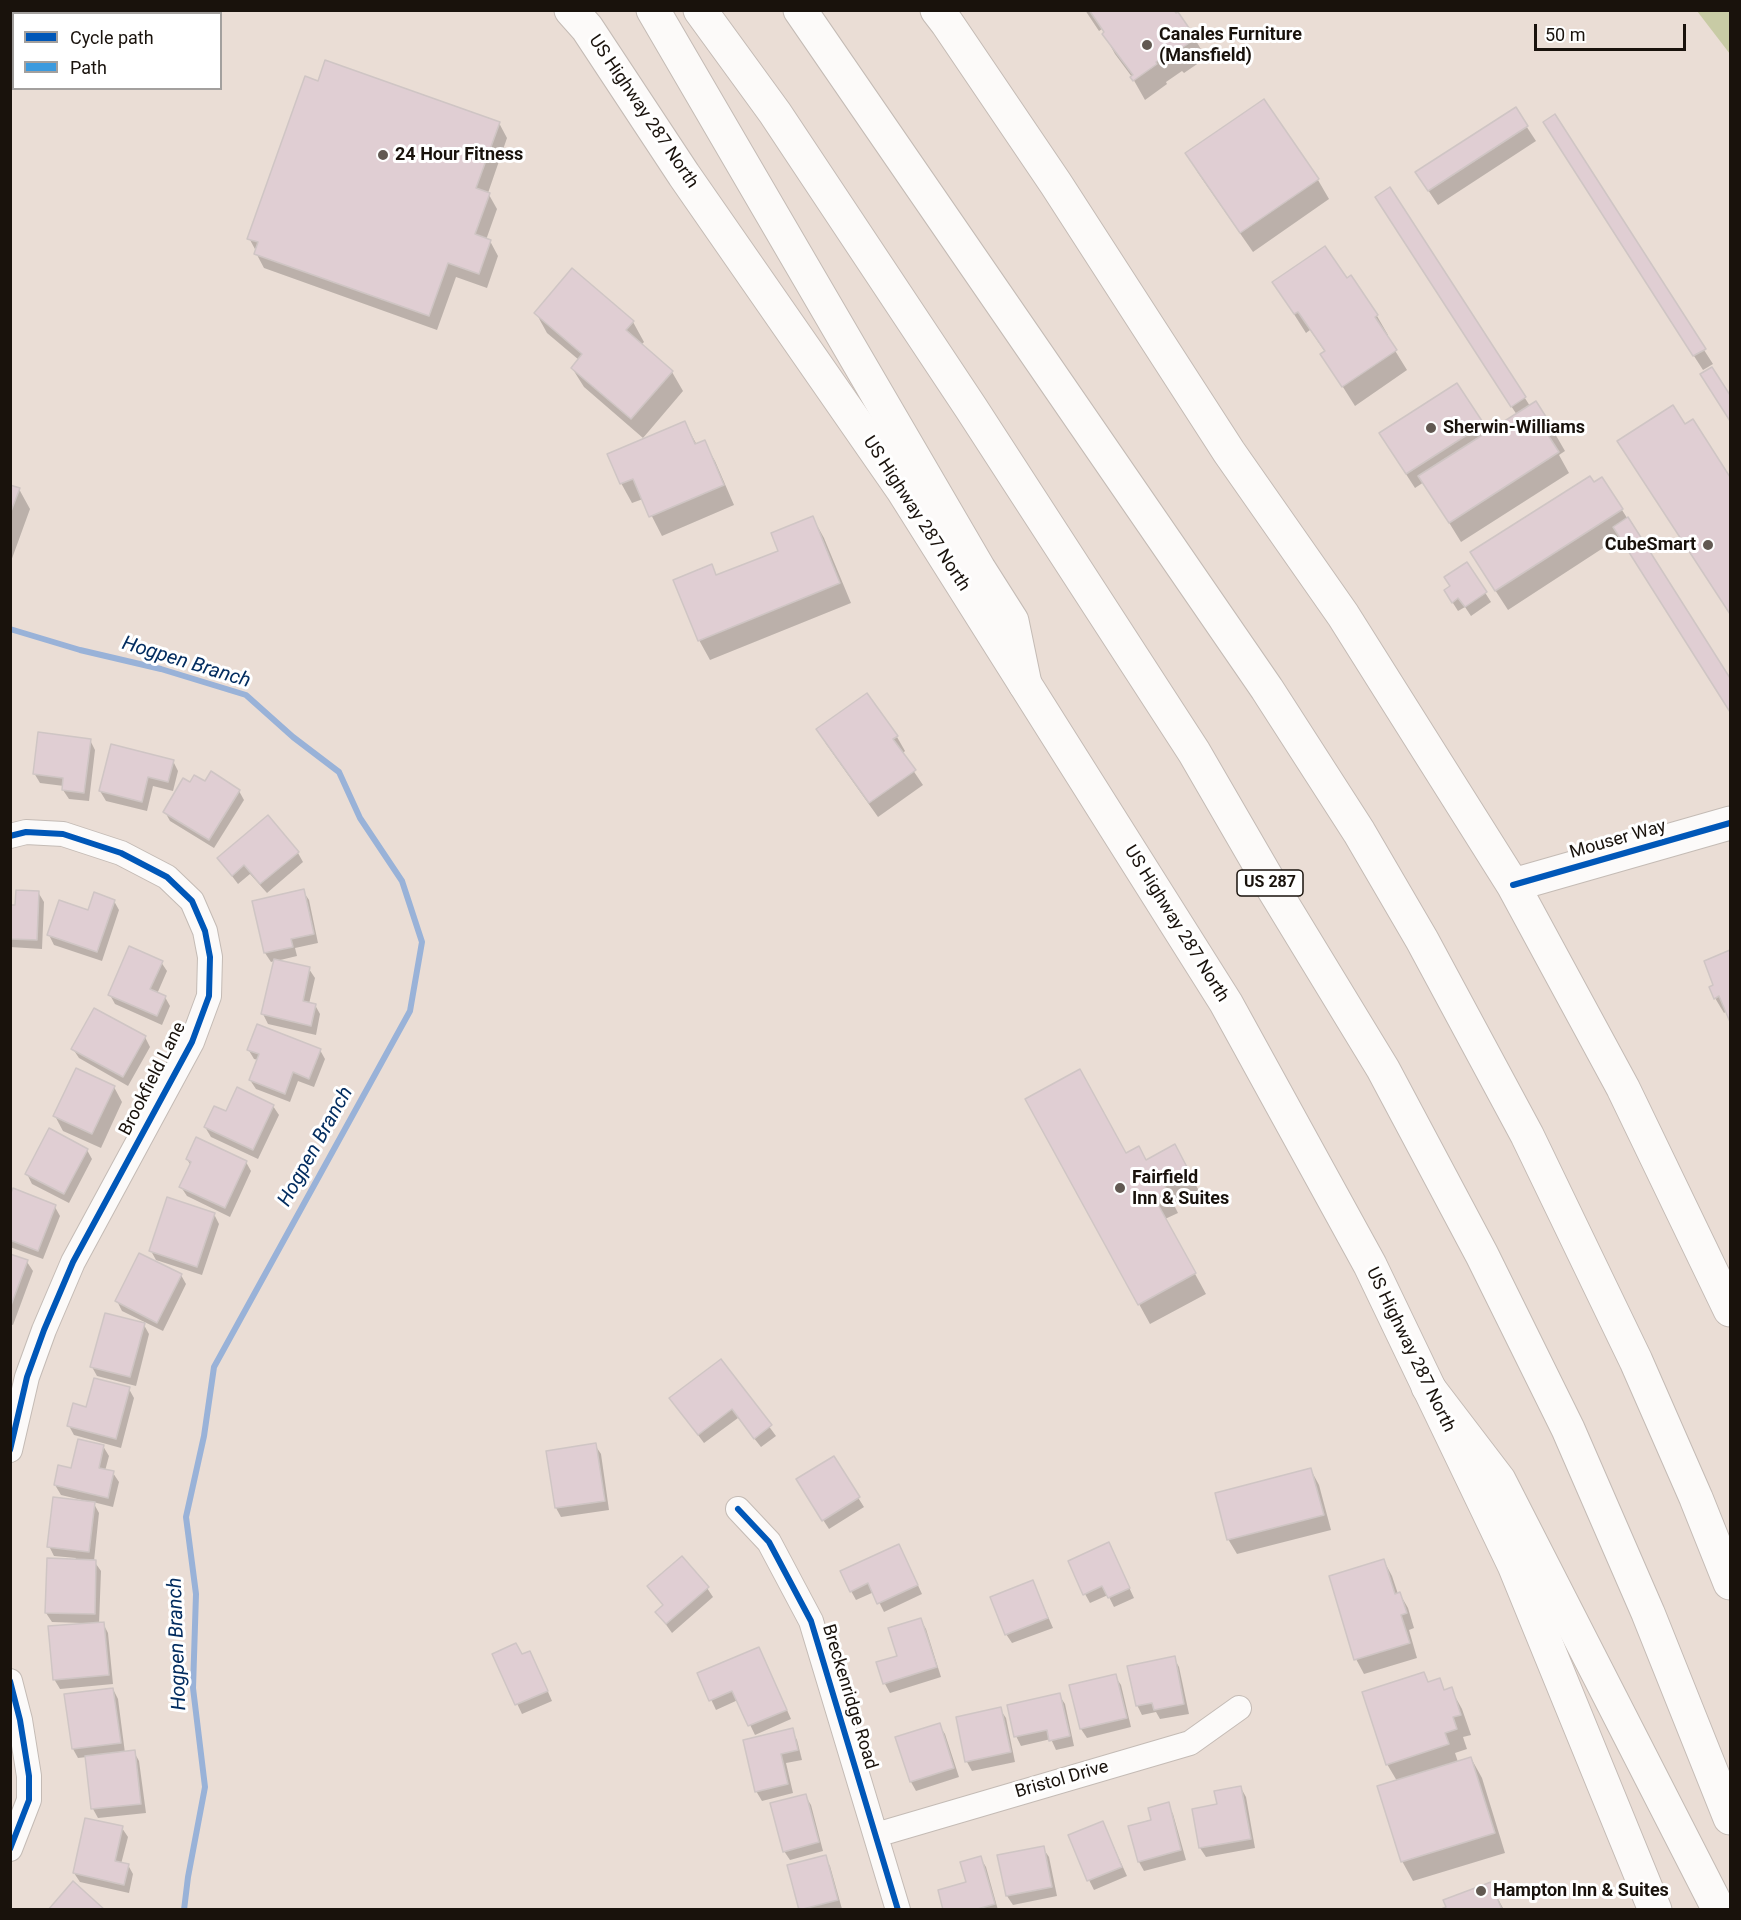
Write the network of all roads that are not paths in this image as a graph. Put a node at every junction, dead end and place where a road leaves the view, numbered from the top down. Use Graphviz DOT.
graph roads {
  1 [pos="571,10"];
  2 [pos="653,10"];
  3 [pos="700,10"];
  4 [pos="800,10"];
  5 [pos="937,10"];
  6 [pos="1025,684"];
  7 [pos="1731,823"];
  8 [pos="10,836"];
  9 [pos="1513,885"];
  10 [pos="1731,1310"];
  11 [pos="1428,1387"];
  12 [pos="10,1450"];
  13 [pos="738,1509"];
  14 [pos="1731,1583"];
  15 [pos="10,1681"];
  16 [pos="1239,1708"];
  17 [pos="1731,1818"];
  18 [pos="876,1835"];
  19 [pos="10,1849"];
  20 [pos="898,1910"];
  21 [pos="1655,1910"];
  22 [pos="1719,1910"];
  1 -- 6 [label="main road, US Highway 287 North"];
  2 -- 6 [label="main road"];
  3 -- 17 [label="main road, US 287"];
  4 -- 14 [label="main road"];
  5 -- 9 [label="main road"];
  6 -- 11 [label="main road, US Highway 287 North"];
  7 -- 9 [label="main road, Mouser Way"];
  8 -- 12 [label="street, Brookfield Lane"];
  9 -- 10 [label="main road"];
  11 -- 21 [label="main road, US Highway 287 North"];
  11 -- 22 [label="main road"];
  13 -- 18 [label="street, Breckenridge Road"];
  15 -- 19 [label="street"];
  16 -- 18 [label="street, Bristol Drive"];
  18 -- 20 [label="street, Breckenridge Road"];
}
